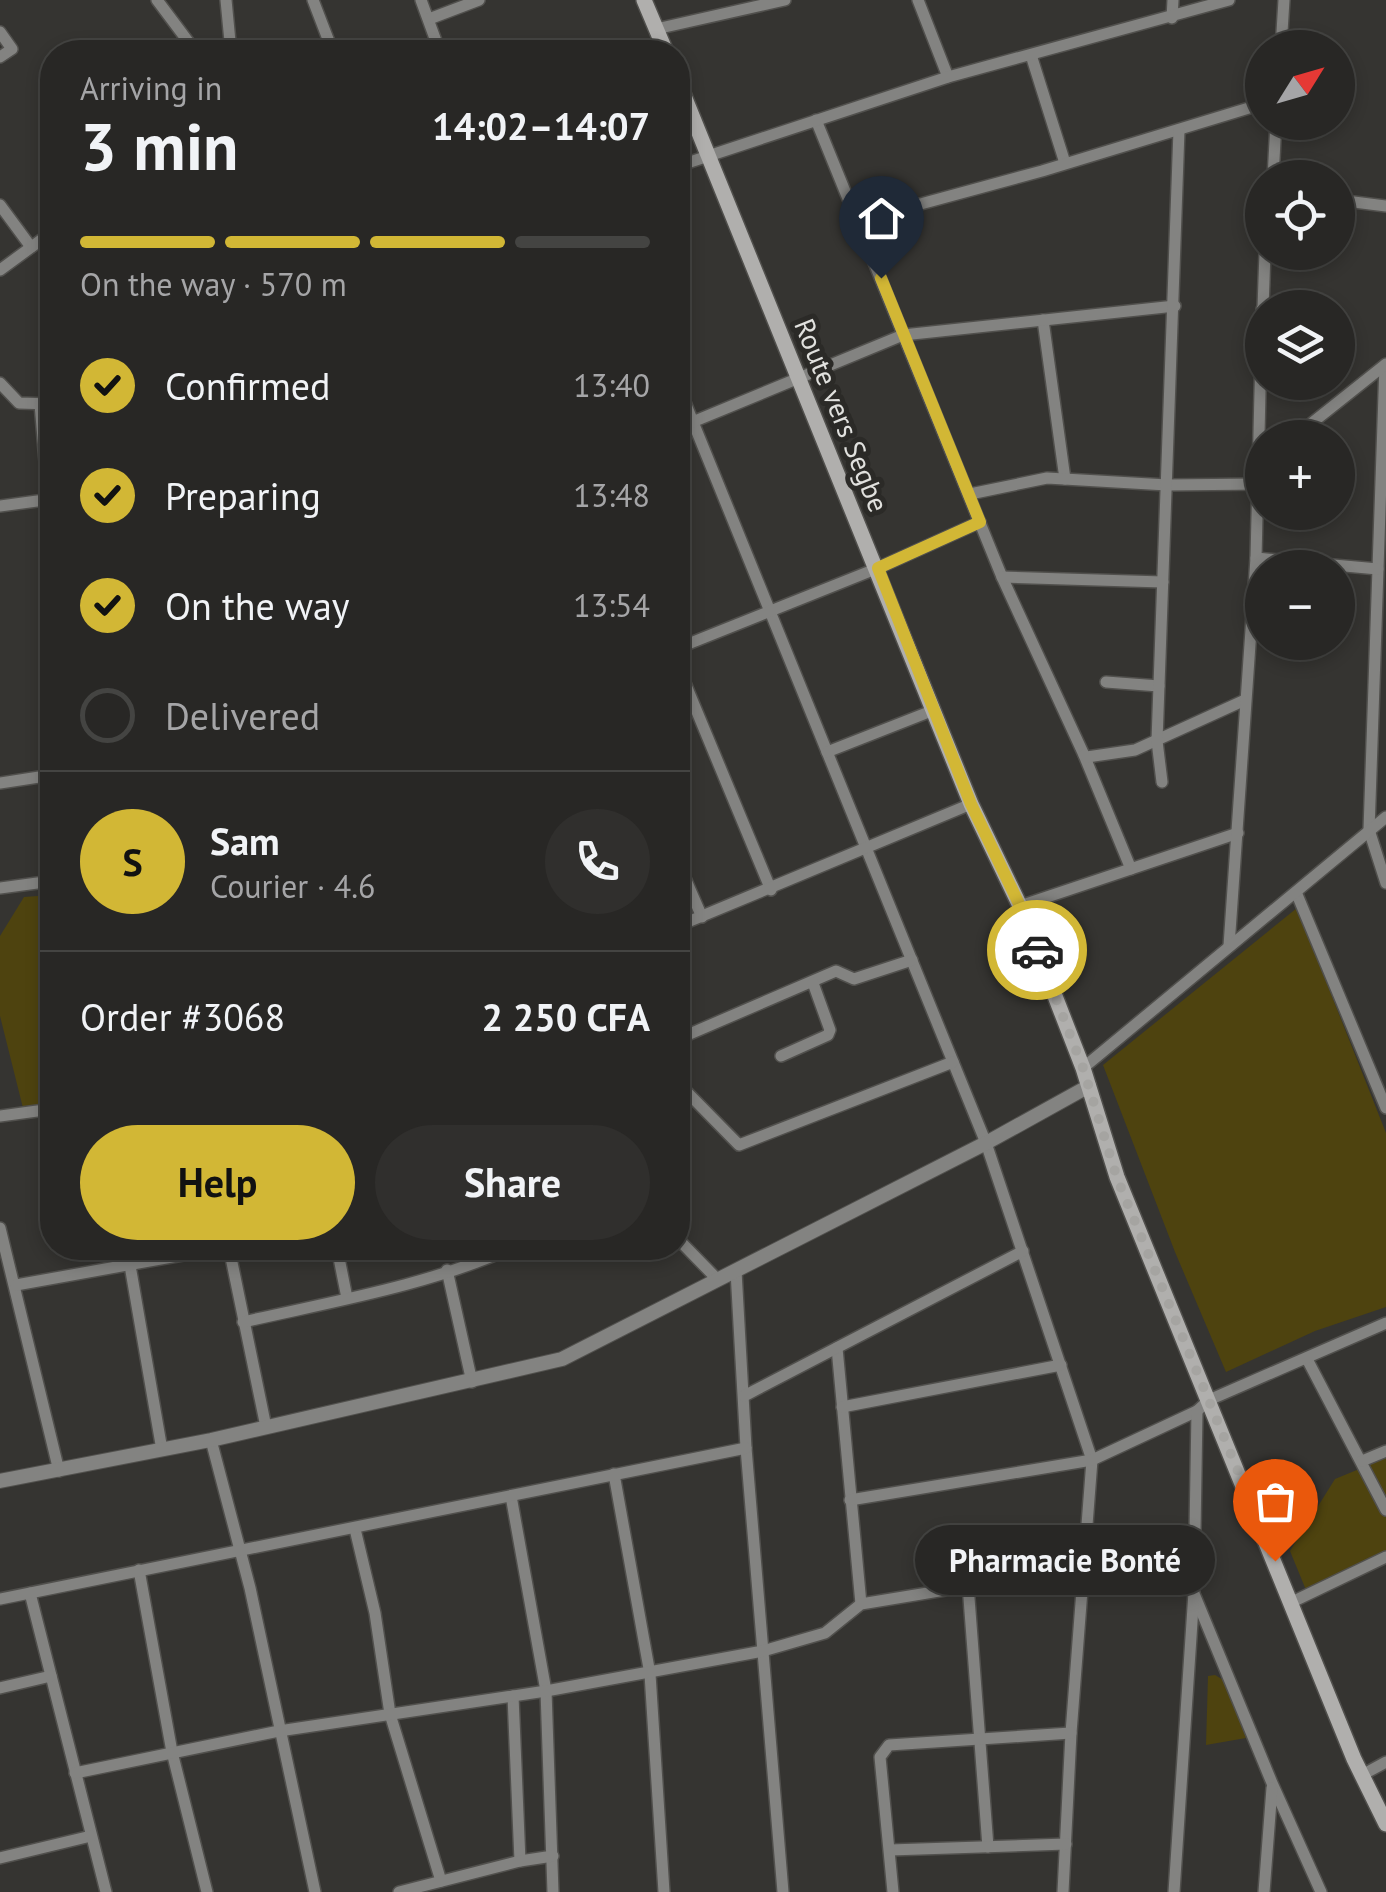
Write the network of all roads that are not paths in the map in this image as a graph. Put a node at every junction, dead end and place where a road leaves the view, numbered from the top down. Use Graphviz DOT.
graph roads {
  1 [pos="157,0"];
  2 [pos="226,0"];
  3 [pos="313,0"];
  4 [pos="422,0"];
  5 [pos="479,0"];
  6 [pos="644,0"];
  7 [pos="918,0"];
  8 [pos="1172,0"];
  9 [pos="1229,0"];
  10 [pos="1284,0"];
  11 [pos="777,1"];
  12 [pos="1172,18"];
  13 [pos="429,19"];
  14 [pos="656,29"];
  15 [pos="1282,30"];
  16 [pos="0,32"];
  17 [pos="187,40"];
  18 [pos="230,40"];
  19 [pos="328,40"];
  20 [pos="436,40"];
  21 [pos="661,40"];
  22 [pos="1030,55"];
  23 [pos="0,57"];
  24 [pos="948,77"];
  25 [pos="1245,109"];
  26 [pos="690,111"];
  27 [pos="816,120"];
  28 [pos="1179,130"];
  29 [pos="708,155"];
  30 [pos="690,162"];
  31 [pos="1065,162"];
  32 [pos="1355,202"];
  33 [pos="0,205"];
  34 [pos="1386,206"];
  35 [pos="858,221"];
  36 [pos="40,242"];
  37 [pos="32,248"];
  38 [pos="0,270"];
  39 [pos="1175,306"];
  40 [pos="1044,320"];
  41 [pos="904,334"];
  42 [pos="1386,365"];
  43 [pos="800,378"];
  44 [pos="0,382"];
  45 [pos="40,404"];
  46 [pos="690,417"];
  47 [pos="1316,420"];
  48 [pos="692,422"];
  49 [pos="1065,479"];
  50 [pos="1245,484"];
  51 [pos="1168,485"];
  52 [pos="970,494"];
  53 [pos="40,501"];
  54 [pos="0,506"];
  55 [pos="980,522"];
  56 [pos="1384,536"];
  57 [pos="1355,567"];
  58 [pos="878,568"];
  59 [pos="1378,569"];
  60 [pos="1002,577"];
  61 [pos="1164,582"];
  62 [pos="769,612"];
  63 [pos="690,643"];
  64 [pos="1382,651"];
  65 [pos="1248,660"];
  66 [pos="1106,682"];
  67 [pos="1159,686"];
  68 [pos="690,695"];
  69 [pos="1245,700"];
  70 [pos="934,710"];
  71 [pos="1156,741"];
  72 [pos="827,752"];
  73 [pos="1084,754"];
  74 [pos="40,777"];
  75 [pos="1162,782"];
  76 [pos="0,783"];
  77 [pos="971,804"];
  78 [pos="1386,817"];
  79 [pos="1370,830"];
  80 [pos="1238,833"];
  81 [pos="866,849"];
  82 [pos="1131,868"];
  83 [pos="40,883"];
  84 [pos="1386,883"];
  85 [pos="0,888"];
  86 [pos="690,890"];
  87 [pos="770,890"];
  88 [pos="1296,892"];
  89 [pos="1020,906"];
  90 [pos="702,917"];
  91 [pos="690,922"];
  92 [pos="1229,946"];
  93 [pos="912,960"];
  94 [pos="813,983"];
  95 [pos="690,1034"];
  96 [pos="781,1056"];
  97 [pos="953,1062"];
  98 [pos="1083,1068"];
  99 [pos="1089,1086"];
  100 [pos="690,1095"];
  101 [pos="1386,1108"];
  102 [pos="40,1111"];
  103 [pos="0,1116"];
  104 [pos="986,1143"];
  105 [pos="0,1228"];
  106 [pos="690,1251"];
  107 [pos="1022,1251"];
  108 [pos="129,1260"];
  109 [pos="154,1260"];
  110 [pos="229,1260"];
  111 [pos="340,1260"];
  112 [pos="476,1260"];
  113 [pos="130,1264"];
  114 [pos="447,1270"];
  115 [pos="736,1270"];
  116 [pos="718,1280"];
  117 [pos="16,1285"];
  118 [pos="348,1298"];
  119 [pos="243,1322"];
  120 [pos="1386,1323"];
  121 [pos="837,1348"];
  122 [pos="1306,1359"];
  123 [pos="1061,1365"];
  124 [pos="472,1382"];
  125 [pos="744,1396"];
  126 [pos="1203,1405"];
  127 [pos="842,1408"];
  128 [pos="266,1427"];
  129 [pos="211,1440"];
  130 [pos="746,1448"];
  131 [pos="162,1450"];
  132 [pos="1386,1451"];
  133 [pos="1092,1460"];
  134 [pos="1362,1461"];
  135 [pos="60,1471"];
  136 [pos="614,1474"];
  137 [pos="0,1481"];
  138 [pos="511,1496"];
  139 [pos="850,1500"];
  140 [pos="1386,1510"];
  141 [pos="356,1529"];
  142 [pos="1194,1542"];
  143 [pos="241,1550"];
  144 [pos="1386,1557"];
  145 [pos="1084,1567"];
  146 [pos="139,1570"];
  147 [pos="968,1585"];
  148 [pos="1194,1592"];
  149 [pos="30,1593"];
  150 [pos="0,1599"];
  151 [pos="1290,1603"];
  152 [pos="861,1604"];
  153 [pos="763,1650"];
  154 [pos="650,1674"];
  155 [pos="50,1676"];
  156 [pos="0,1688"];
  157 [pos="546,1691"];
  158 [pos="513,1696"];
  159 [pos="390,1714"];
  160 [pos="279,1731"];
  161 [pos="1071,1733"];
  162 [pos="980,1739"];
  163 [pos="172,1752"];
  164 [pos="1386,1762"];
  165 [pos="75,1773"];
  166 [pos="1362,1776"];
  167 [pos="1272,1783"];
  168 [pos="1386,1824"];
  169 [pos="90,1836"];
  170 [pos="1066,1844"];
  171 [pos="988,1847"];
  172 [pos="890,1850"];
  173 [pos="552,1856"];
  174 [pos="0,1858"];
  175 [pos="520,1861"];
  176 [pos="441,1882"];
  177 [pos="106,1892"];
  178 [pos="207,1892"];
  179 [pos="315,1892"];
  180 [pos="399,1892"];
  181 [pos="553,1892"];
  182 [pos="664,1892"];
  183 [pos="783,1892"];
  184 [pos="892,1892"];
  185 [pos="1064,1892"];
  186 [pos="1174,1892"];
  187 [pos="1264,1892"];
  188 [pos="1321,1892"];
  1 -- 17 [label="street"];
  2 -- 18 [label="street"];
  3 -- 19 [label="street"];
  4 -- 13 [label="street"];
  5 -- 13 [label="street"];
  6 -- 14 [label="main road"];
  7 -- 24 [label="street"];
  8 -- 12 [label="street"];
  9 -- 12 [label="street"];
  10 -- 15 [label="street"];
  11 -- 14 [label="street"];
  12 -- 22 [label="street"];
  13 -- 20 [label="street"];
  14 -- 21 [label="main road"];
  16 -- 23 [label="street"];
  22 -- 24 [label="street"];
  22 -- 31 [label="street"];
  24 -- 27 [label="street"];
  25 -- 28 [label="street"];
  26 -- 29 [label="main road, Route vers Segbe"];
  27 -- 29 [label="street"];
  27 -- 35 [label="street"];
  28 -- 31 [label="street"];
  28 -- 39 [label="street"];
  29 -- 30 [label="street"];
  29 -- 43 [label="main road, Route vers Segbe"];
  31 -- 35 [label="street"];
  32 -- 34 [label="street"];
  33 -- 37 [label="street"];
  35 -- 41 [label="street"];
  36 -- 37 [label="street"];
  37 -- 38 [label="street"];
  39 -- 40 [label="street"];
  39 -- 51 [label="street"];
  40 -- 41 [label="street"];
  40 -- 49 [label="street"];
  41 -- 43 [label="street"];
  41 -- 52 [label="street"];
  42 -- 47 [label="street"];
  42 -- 56 [label="street"];
  43 -- 48 [label="street"];
  43 -- 58 [label="main road, Route vers Segbe"];
  44 -- 45 [label="street"];
  46 -- 48 [label="street"];
  48 -- 62 [label="street"];
  49 -- 51 [label="street"];
  49 -- 52 [label="street"];
  50 -- 51 [label="street"];
  51 -- 61 [label="street"];
  52 -- 55 [label="street"];
  53 -- 54 [label="street"];
  55 -- 58 [label="street"];
  55 -- 60 [label="street"];
  56 -- 59 [label="street"];
  57 -- 59 [label="street"];
  58 -- 62 [label="street"];
  58 -- 70 [label="main road, Route vers Segbe"];
  59 -- 64 [label="street"];
  60 -- 61 [label="street"];
  60 -- 73 [label="street"];
  61 -- 67 [label="street"];
  62 -- 63 [label="street"];
  62 -- 72 [label="street"];
  64 -- 79 [label="street"];
  65 -- 69 [label="street"];
  66 -- 67 [label="street"];
  67 -- 71 [label="street"];
  68 -- 87 [label="street"];
  69 -- 71 [label="street"];
  69 -- 80 [label="street"];
  70 -- 72 [label="street"];
  70 -- 77 [label="main road, Route vers Segbe"];
  71 -- 73 [label="street"];
  71 -- 75 [label="street"];
  72 -- 81 [label="street"];
  73 -- 82 [label="street"];
  74 -- 76 [label="street"];
  77 -- 81 [label="street"];
  77 -- 89 [label="main road, Route vers Segbe"];
  78 -- 79 [label="street"];
  79 -- 84 [label="street"];
  79 -- 88 [label="street"];
  80 -- 82 [label="street"];
  80 -- 92 [label="street"];
  81 -- 87 [label="street"];
  81 -- 93 [label="street"];
  82 -- 89 [label="street"];
  83 -- 85 [label="street"];
  86 -- 90 [label="street"];
  87 -- 90 [label="street"];
  88 -- 92 [label="street"];
  88 -- 101 [label="street"];
  89 -- 98 [label="main road, Route vers Segbe"];
  90 -- 91 [label="street"];
  92 -- 98 [label="street"];
  93 -- 94 [label="street"];
  93 -- 97 [label="street"];
  94 -- 95 [label="street"];
  94 -- 96 [label="street"];
  97 -- 100 [label="street"];
  97 -- 104 [label="street"];
  98 -- 99 [label="main road, Route vers Segbe"];
  99 -- 104 [label="street"];
  99 -- 126 [label="main road, Route vers Segbe"];
  102 -- 103 [label="street"];
  104 -- 107 [label="street"];
  104 -- 115 [label="street"];
  105 -- 117 [label="street"];
  106 -- 116 [label="street"];
  107 -- 121 [label="street"];
  107 -- 123 [label="street"];
  108 -- 113 [label="street"];
  109 -- 113 [label="street"];
  110 -- 119 [label="street"];
  111 -- 118 [label="street"];
  112 -- 114 [label="street"];
  113 -- 117 [label="street"];
  113 -- 131 [label="street"];
  114 -- 118 [label="street"];
  114 -- 124 [label="street"];
  115 -- 116 [label="street"];
  115 -- 125 [label="street"];
  116 -- 124 [label="street"];
  117 -- 135 [label="street"];
  118 -- 119 [label="street"];
  119 -- 128 [label="street"];
  120 -- 122 [label="street"];
  121 -- 125 [label="street"];
  121 -- 127 [label="street"];
  122 -- 126 [label="street"];
  122 -- 134 [label="street"];
  123 -- 127 [label="street"];
  123 -- 133 [label="street"];
  124 -- 128 [label="street"];
  125 -- 130 [label="street"];
  126 -- 133 [label="street"];
  126 -- 142 [label="street"];
  126 -- 151 [label="main road, Route vers Segbe"];
  127 -- 139 [label="street"];
  128 -- 129 [label="street"];
  129 -- 131 [label="street"];
  129 -- 143 [label="street"];
  130 -- 136 [label="street"];
  130 -- 153 [label="street"];
  131 -- 135 [label="street"];
  132 -- 134 [label="street"];
  133 -- 139 [label="street"];
  133 -- 145 [label="street"];
  134 -- 140 [label="street"];
  135 -- 137 [label="street"];
  136 -- 138 [label="street"];
  136 -- 154 [label="street"];
  138 -- 141 [label="street"];
  138 -- 157 [label="street"];
  139 -- 152 [label="street"];
  141 -- 143 [label="street"];
  141 -- 159 [label="street"];
  142 -- 145 [label="street"];
  142 -- 148 [label="street"];
  143 -- 146 [label="street"];
  143 -- 160 [label="street"];
  144 -- 151 [label="street"];
  145 -- 147 [label="street"];
  145 -- 161 [label="street"];
  146 -- 149 [label="street"];
  146 -- 163 [label="street"];
  147 -- 152 [label="street"];
  147 -- 162 [label="street"];
  148 -- 167 [label="street"];
  148 -- 186 [label="street"];
  149 -- 150 [label="street"];
  149 -- 155 [label="street"];
  151 -- 166 [label="main road, Route vers Segbe"];
  152 -- 153 [label="street"];
  153 -- 154 [label="street"];
  153 -- 183 [label="street"];
  154 -- 157 [label="street"];
  154 -- 182 [label="street"];
  155 -- 156 [label="street"];
  155 -- 165 [label="street"];
  157 -- 158 [label="street"];
  157 -- 173 [label="street"];
  158 -- 159 [label="street"];
  158 -- 175 [label="street"];
  159 -- 160 [label="street"];
  159 -- 176 [label="street"];
  160 -- 163 [label="street"];
  160 -- 179 [label="street"];
  161 -- 162 [label="street"];
  161 -- 170 [label="street"];
  162 -- 171 [label="street"];
  162 -- 172 [label="street"];
  163 -- 165 [label="street"];
  163 -- 178 [label="street"];
  164 -- 166 [label="street"];
  165 -- 169 [label="street"];
  166 -- 168 [label="main road, Route vers Segbe"];
  167 -- 187 [label="street"];
  167 -- 188 [label="street"];
  169 -- 174 [label="street"];
  169 -- 177 [label="street"];
  170 -- 171 [label="street"];
  170 -- 185 [label="street"];
  171 -- 172 [label="street"];
  172 -- 184 [label="street"];
  173 -- 175 [label="street"];
  173 -- 181 [label="street"];
  175 -- 176 [label="street"];
  176 -- 180 [label="street"];
}
